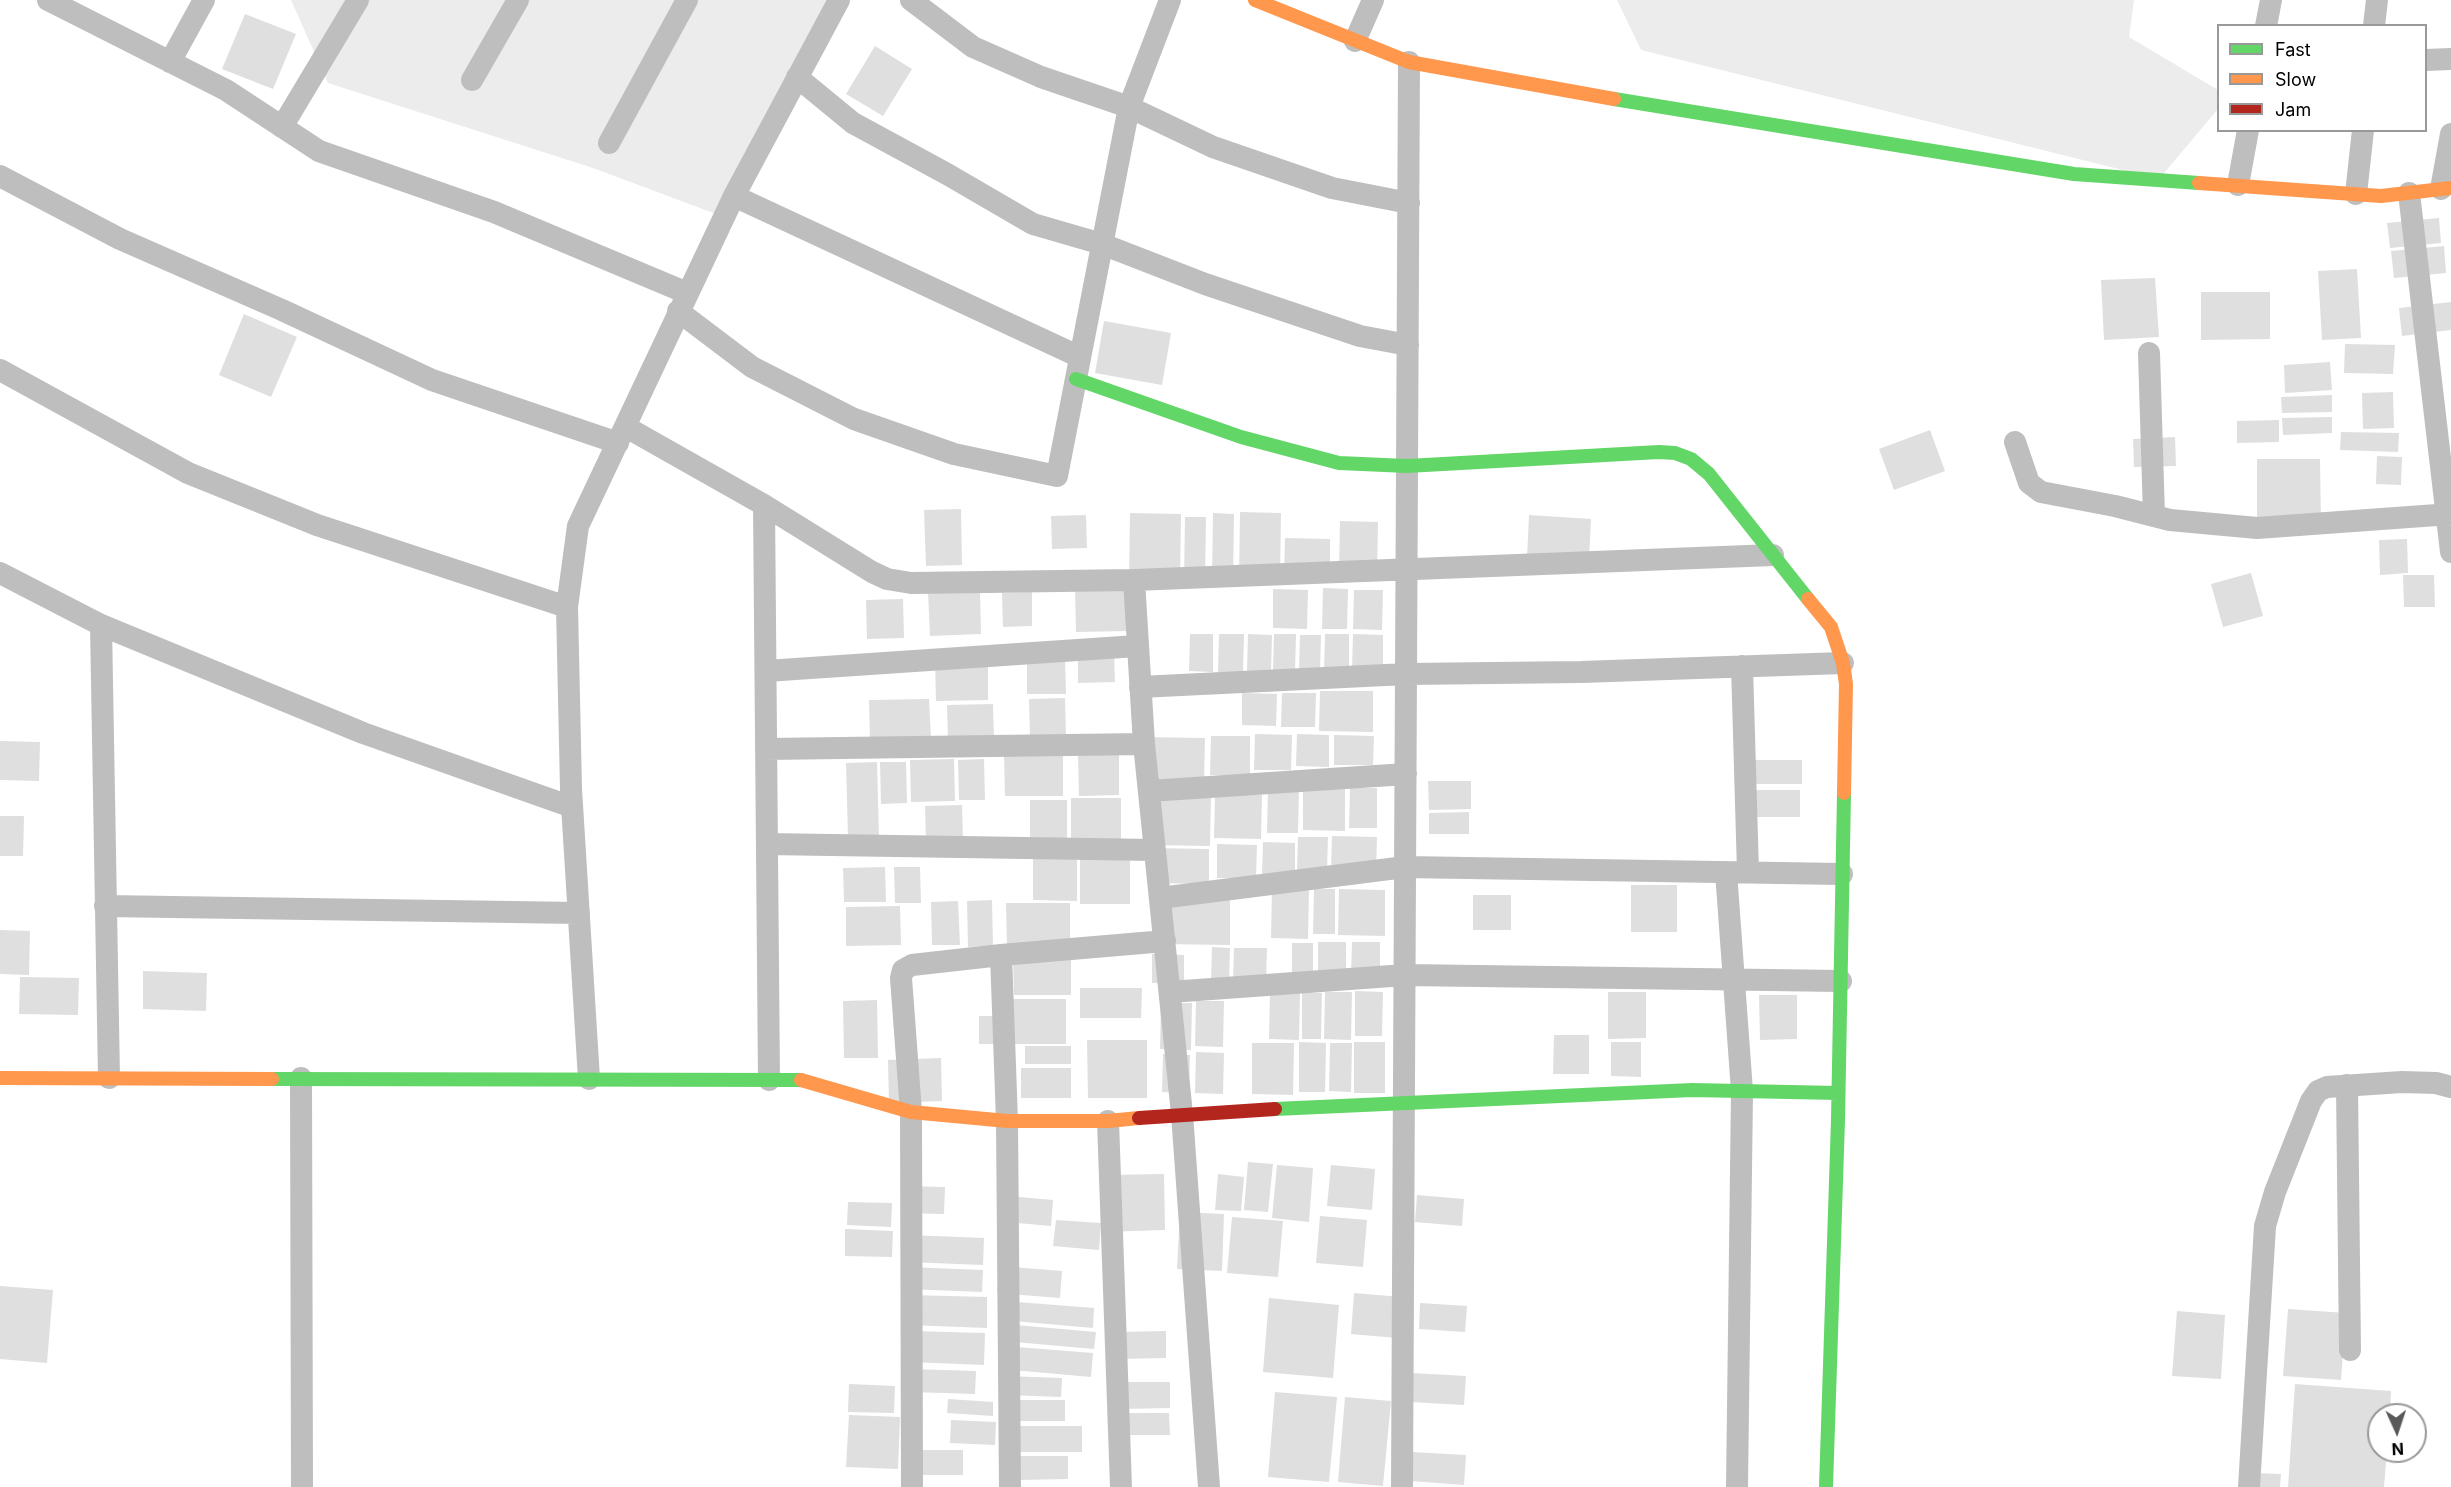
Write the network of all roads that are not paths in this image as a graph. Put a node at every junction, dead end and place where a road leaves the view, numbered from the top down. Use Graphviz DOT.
graph roads {
  1 [pos="48,0"];
  2 [pos="204,0"];
  3 [pos="358,0"];
  4 [pos="518,0"];
  5 [pos="687,0"];
  6 [pos="839,0"];
  7 [pos="911,0"];
  8 [pos="1170,0"];
  9 [pos="1255,0"];
  10 [pos="1372,0"];
  11 [pos="2271,0"];
  12 [pos="2377,0"];
  13 [pos="2266,24"];
  14 [pos="2374,24"];
  15 [pos="1355,40"];
  16 [pos="2451,58"];
  17 [pos="2427,60"];
  18 [pos="170,62"];
  19 [pos="1409,62"];
  20 [pos="796,77"];
  21 [pos="472,80"];
  22 [pos="1129,107"];
  23 [pos="282,127"];
  24 [pos="2248,132"];
  25 [pos="2363,132"];
  26 [pos="2451,134"];
  27 [pos="609,143"];
  28 [pos="0,176"];
  29 [pos="2238,185"];
  30 [pos="2446,188"];
  31 [pos="2409,193"];
  32 [pos="2356,194"];
  33 [pos="734,196"];
  34 [pos="1409,203"];
  35 [pos="1102,244"];
  36 [pos="683,302"];
  37 [pos="1408,345"];
  38 [pos="2149,353"];
  39 [pos="1080,357"];
  40 [pos="0,370"];
  41 [pos="1076,380"];
  42 [pos="622,435"];
  43 [pos="2015,442"];
  44 [pos="1407,466"];
  45 [pos="764,505"];
  46 [pos="2449,514"];
  47 [pos="2154,516"];
  48 [pos="2451,552"];
  49 [pos="1773,555"];
  50 [pos="1407,568"];
  51 [pos="0,573"];
  52 [pos="1134,580"];
  53 [pos="567,607"];
  54 [pos="101,625"];
  55 [pos="1137,646"];
  56 [pos="1843,663"];
  57 [pos="1742,666"];
  58 [pos="766,670"];
  59 [pos="1406,674"];
  60 [pos="1140,687"];
  61 [pos="1144,744"];
  62 [pos="766,748"];
  63 [pos="1406,774"];
  64 [pos="1149,792"];
  65 [pos="572,807"];
  66 [pos="767,844"];
  67 [pos="1154,850"];
  68 [pos="1405,867"];
  69 [pos="1737,872"];
  70 [pos="1842,874"];
  71 [pos="1160,898"];
  72 [pos="105,906"];
  73 [pos="579,913"];
  74 [pos="1165,941"];
  75 [pos="1001,955"];
  76 [pos="1405,975"];
  77 [pos="1734,980"];
  78 [pos="1841,981"];
  79 [pos="1170,992"];
  80 [pos="0,1078"];
  81 [pos="109,1078"];
  82 [pos="301,1078"];
  83 [pos="589,1079"];
  84 [pos="769,1080"];
  85 [pos="2347,1085"];
  86 [pos="2451,1087"];
  87 [pos="1742,1091"];
  88 [pos="1838,1093"];
  89 [pos="1404,1103"];
  90 [pos="911,1112"];
  91 [pos="1182,1114"];
  92 [pos="1007,1121"];
  93 [pos="1108,1121"];
  94 [pos="2350,1350"];
  95 [pos="302,1487"];
  96 [pos="912,1487"];
  97 [pos="1010,1487"];
  98 [pos="1121,1487"];
  99 [pos="1209,1487"];
  100 [pos="1402,1487"];
  101 [pos="1737,1487"];
  102 [pos="1826,1487"];
  103 [pos="2249,1487"];
  1 -- 18 [label="street"];
  2 -- 18 [label="street"];
  3 -- 23 [label="street"];
  4 -- 21 [label="street"];
  5 -- 27 [label="street"];
  6 -- 20 [label="street"];
  7 -- 22 [label="street"];
  8 -- 22 [label="street"];
  9 -- 15 [label="street"];
  10 -- 15 [label="street"];
  11 -- 13 [label="street"];
  12 -- 14 [label="street"];
  15 -- 19 [label="street"];
  16 -- 17 [label="street"];
  18 -- 23 [label="street"];
  19 -- 29 [label="street"];
  19 -- 34 [label="street"];
  20 -- 33 [label="street"];
  20 -- 35 [label="street"];
  22 -- 34 [label="street"];
  22 -- 35 [label="street"];
  23 -- 36 [label="street"];
  24 -- 29 [label="street"];
  25 -- 32 [label="street"];
  26 -- 30 [label="street"];
  28 -- 42 [label="street"];
  29 -- 32 [label="street"];
  30 -- 31 [label="street"];
  31 -- 32 [label="street"];
  31 -- 46 [label="street"];
  33 -- 36 [label="street"];
  33 -- 39 [label="street"];
  34 -- 37 [label="street"];
  35 -- 37 [label="street"];
  35 -- 39 [label="street"];
  36 -- 41 [label="street"];
  36 -- 42 [label="street"];
  37 -- 44 [label="street"];
  38 -- 47 [label="street"];
  39 -- 41 [label="street"];
  40 -- 53 [label="street"];
  41 -- 44 [label="street"];
  42 -- 45 [label="street"];
  42 -- 53 [label="street"];
  43 -- 47 [label="street"];
  44 -- 49 [label="street"];
  44 -- 50 [label="street"];
  45 -- 52 [label="street"];
  45 -- 58 [label="street"];
  46 -- 47 [label="street"];
  46 -- 48 [label="street"];
  49 -- 50 [label="street"];
  49 -- 56 [label="street"];
  50 -- 52 [label="street"];
  50 -- 59 [label="street"];
  51 -- 54 [label="street"];
  52 -- 55 [label="street"];
  53 -- 65 [label="street"];
  54 -- 65 [label="street"];
  54 -- 72 [label="street"];
  55 -- 58 [label="street"];
  55 -- 60 [label="street"];
  56 -- 57 [label="street"];
  56 -- 70 [label="street"];
  57 -- 59 [label="street"];
  57 -- 69 [label="street"];
  58 -- 62 [label="street"];
  59 -- 60 [label="street"];
  59 -- 63 [label="street"];
  60 -- 61 [label="street"];
  61 -- 62 [label="street"];
  61 -- 64 [label="street"];
  62 -- 66 [label="street"];
  63 -- 64 [label="street"];
  63 -- 68 [label="street"];
  64 -- 67 [label="street"];
  65 -- 73 [label="street"];
  66 -- 67 [label="street"];
  66 -- 84 [label="street"];
  67 -- 71 [label="street"];
  68 -- 69 [label="street"];
  68 -- 71 [label="street"];
  68 -- 76 [label="street"];
  69 -- 70 [label="street"];
  69 -- 77 [label="street"];
  70 -- 78 [label="street"];
  71 -- 74 [label="street"];
  72 -- 73 [label="street"];
  72 -- 81 [label="street"];
  73 -- 83 [label="street"];
  74 -- 75 [label="street"];
  74 -- 79 [label="street"];
  75 -- 90 [label="street"];
  75 -- 92 [label="street"];
  76 -- 77 [label="street"];
  76 -- 79 [label="street"];
  76 -- 89 [label="street"];
  77 -- 78 [label="street"];
  77 -- 87 [label="street"];
  78 -- 88 [label="street"];
  79 -- 91 [label="street"];
  80 -- 81 [label="street"];
  81 -- 82 [label="street"];
  82 -- 83 [label="street"];
  82 -- 95 [label="street"];
  83 -- 84 [label="street"];
  84 -- 90 [label="street"];
  85 -- 86 [label="street"];
  85 -- 94 [label="street"];
  85 -- 103 [label="street"];
  87 -- 88 [label="street"];
  87 -- 89 [label="street"];
  87 -- 101 [label="street"];
  88 -- 102 [label="street"];
  89 -- 91 [label="street"];
  89 -- 100 [label="street"];
  90 -- 92 [label="street"];
  90 -- 96 [label="street"];
  91 -- 93 [label="street"];
  91 -- 99 [label="street"];
  92 -- 93 [label="street"];
  92 -- 97 [label="street"];
  93 -- 98 [label="street"];
}
